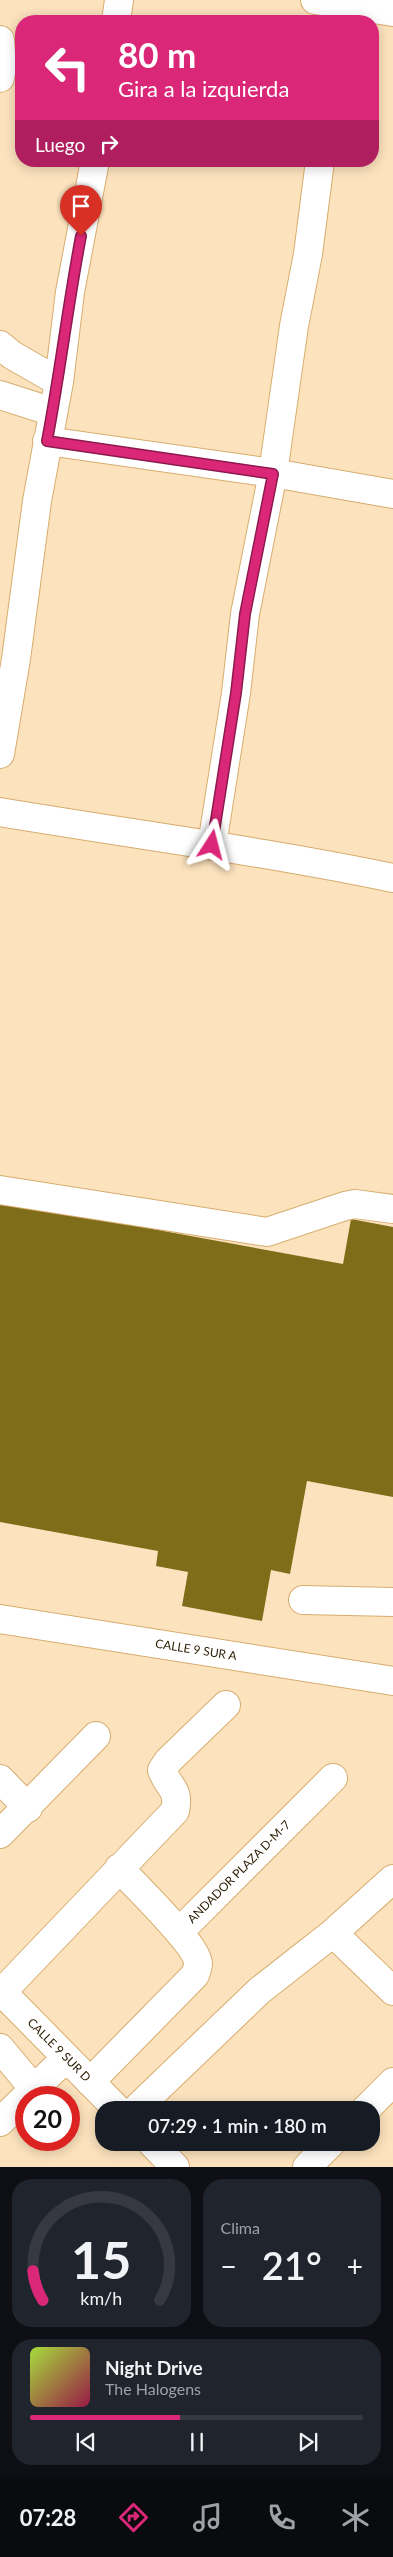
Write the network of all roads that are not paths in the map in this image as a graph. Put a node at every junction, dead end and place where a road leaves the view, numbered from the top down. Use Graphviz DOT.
graph roads {
  1 [pos="119,0"];
  2 [pos="330,8"];
  3 [pos="393,12"];
  4 [pos="117,15"];
  5 [pos="0,40"];
  6 [pos="0,78"];
  7 [pos="94,167"];
  8 [pos="319,167"];
  9 [pos="0,346"];
  10 [pos="59,382"];
  11 [pos="0,394"];
  12 [pos="53,412"];
  13 [pos="47,441"];
  14 [pos="273,474"];
  15 [pos="393,494"];
  16 [pos="0,754"];
  17 [pos="0,812"];
  18 [pos="212,845"];
  19 [pos="393,878"];
  20 [pos="0,1190"];
  21 [pos="393,1208"];
  22 [pos="303,1600"];
  23 [pos="393,1602"];
  24 [pos="0,1618"];
  25 [pos="393,1681"];
  26 [pos="226,1706"];
  27 [pos="96,1736"];
  28 [pos="333,1778"];
  29 [pos="0,1779"];
  30 [pos="28,1808"];
  31 [pos="0,1834"];
  32 [pos="119,1868"];
  33 [pos="393,1879"];
  34 [pos="179,1932"];
  35 [pos="333,1933"];
  36 [pos="1,1991"];
  37 [pos="393,1991"];
  38 [pos="0,2048"];
  39 [pos="66,2058"];
  40 [pos="90,2082"];
  41 [pos="393,2082"];
  42 [pos="32,2086"];
  43 [pos="37,2086"];
  44 [pos="109,2101"];
  45 [pos="144,2101"];
  46 [pos="374,2101"];
  47 [pos="15,2107"];
  48 [pos="0,2122"];
  49 [pos="160,2151"];
  50 [pos="323,2151"];
  51 [pos="175,2167"];
  52 [pos="307,2167"];
  1 -- 4 [label="street"];
  2 -- 3 [label="street"];
  5 -- 6 [label="street"];
  7 -- 10 [label="street"];
  8 -- 14 [label="street"];
  9 -- 10 [label="street"];
  10 -- 12 [label="street"];
  11 -- 12 [label="street"];
  12 -- 13 [label="street"];
  13 -- 14 [label="street"];
  13 -- 16 [label="street"];
  14 -- 15 [label="street"];
  14 -- 18 [label="street"];
  17 -- 18 [label="street"];
  18 -- 19 [label="street"];
  20 -- 21 [label="street"];
  22 -- 23 [label="street"];
  24 -- 25 [label="street, CALLE 9 SUR A"];
  26 -- 32 [label="street"];
  27 -- 30 [label="street"];
  28 -- 34 [label="street, ANDADOR PLAZA D-M-7"];
  29 -- 30 [label="street"];
  30 -- 31 [label="street"];
  32 -- 34 [label="street"];
  32 -- 36 [label="street"];
  33 -- 35 [label="street"];
  34 -- 40 [label="street, ANDADOR PLAZA D-M-7"];
  35 -- 37 [label="street"];
  35 -- 45 [label="street"];
  36 -- 39 [label="street, CALLE 9 SUR D"];
  38 -- 42 [label="street"];
  39 -- 40 [label="street, CALLE 9 SUR D"];
  39 -- 43 [label="street"];
  40 -- 44 [label="street, CALLE 9 SUR D"];
  41 -- 46 [label="street"];
  47 -- 48 [label="street"];
  49 -- 51 [label="street"];
  50 -- 52 [label="street"];
}
